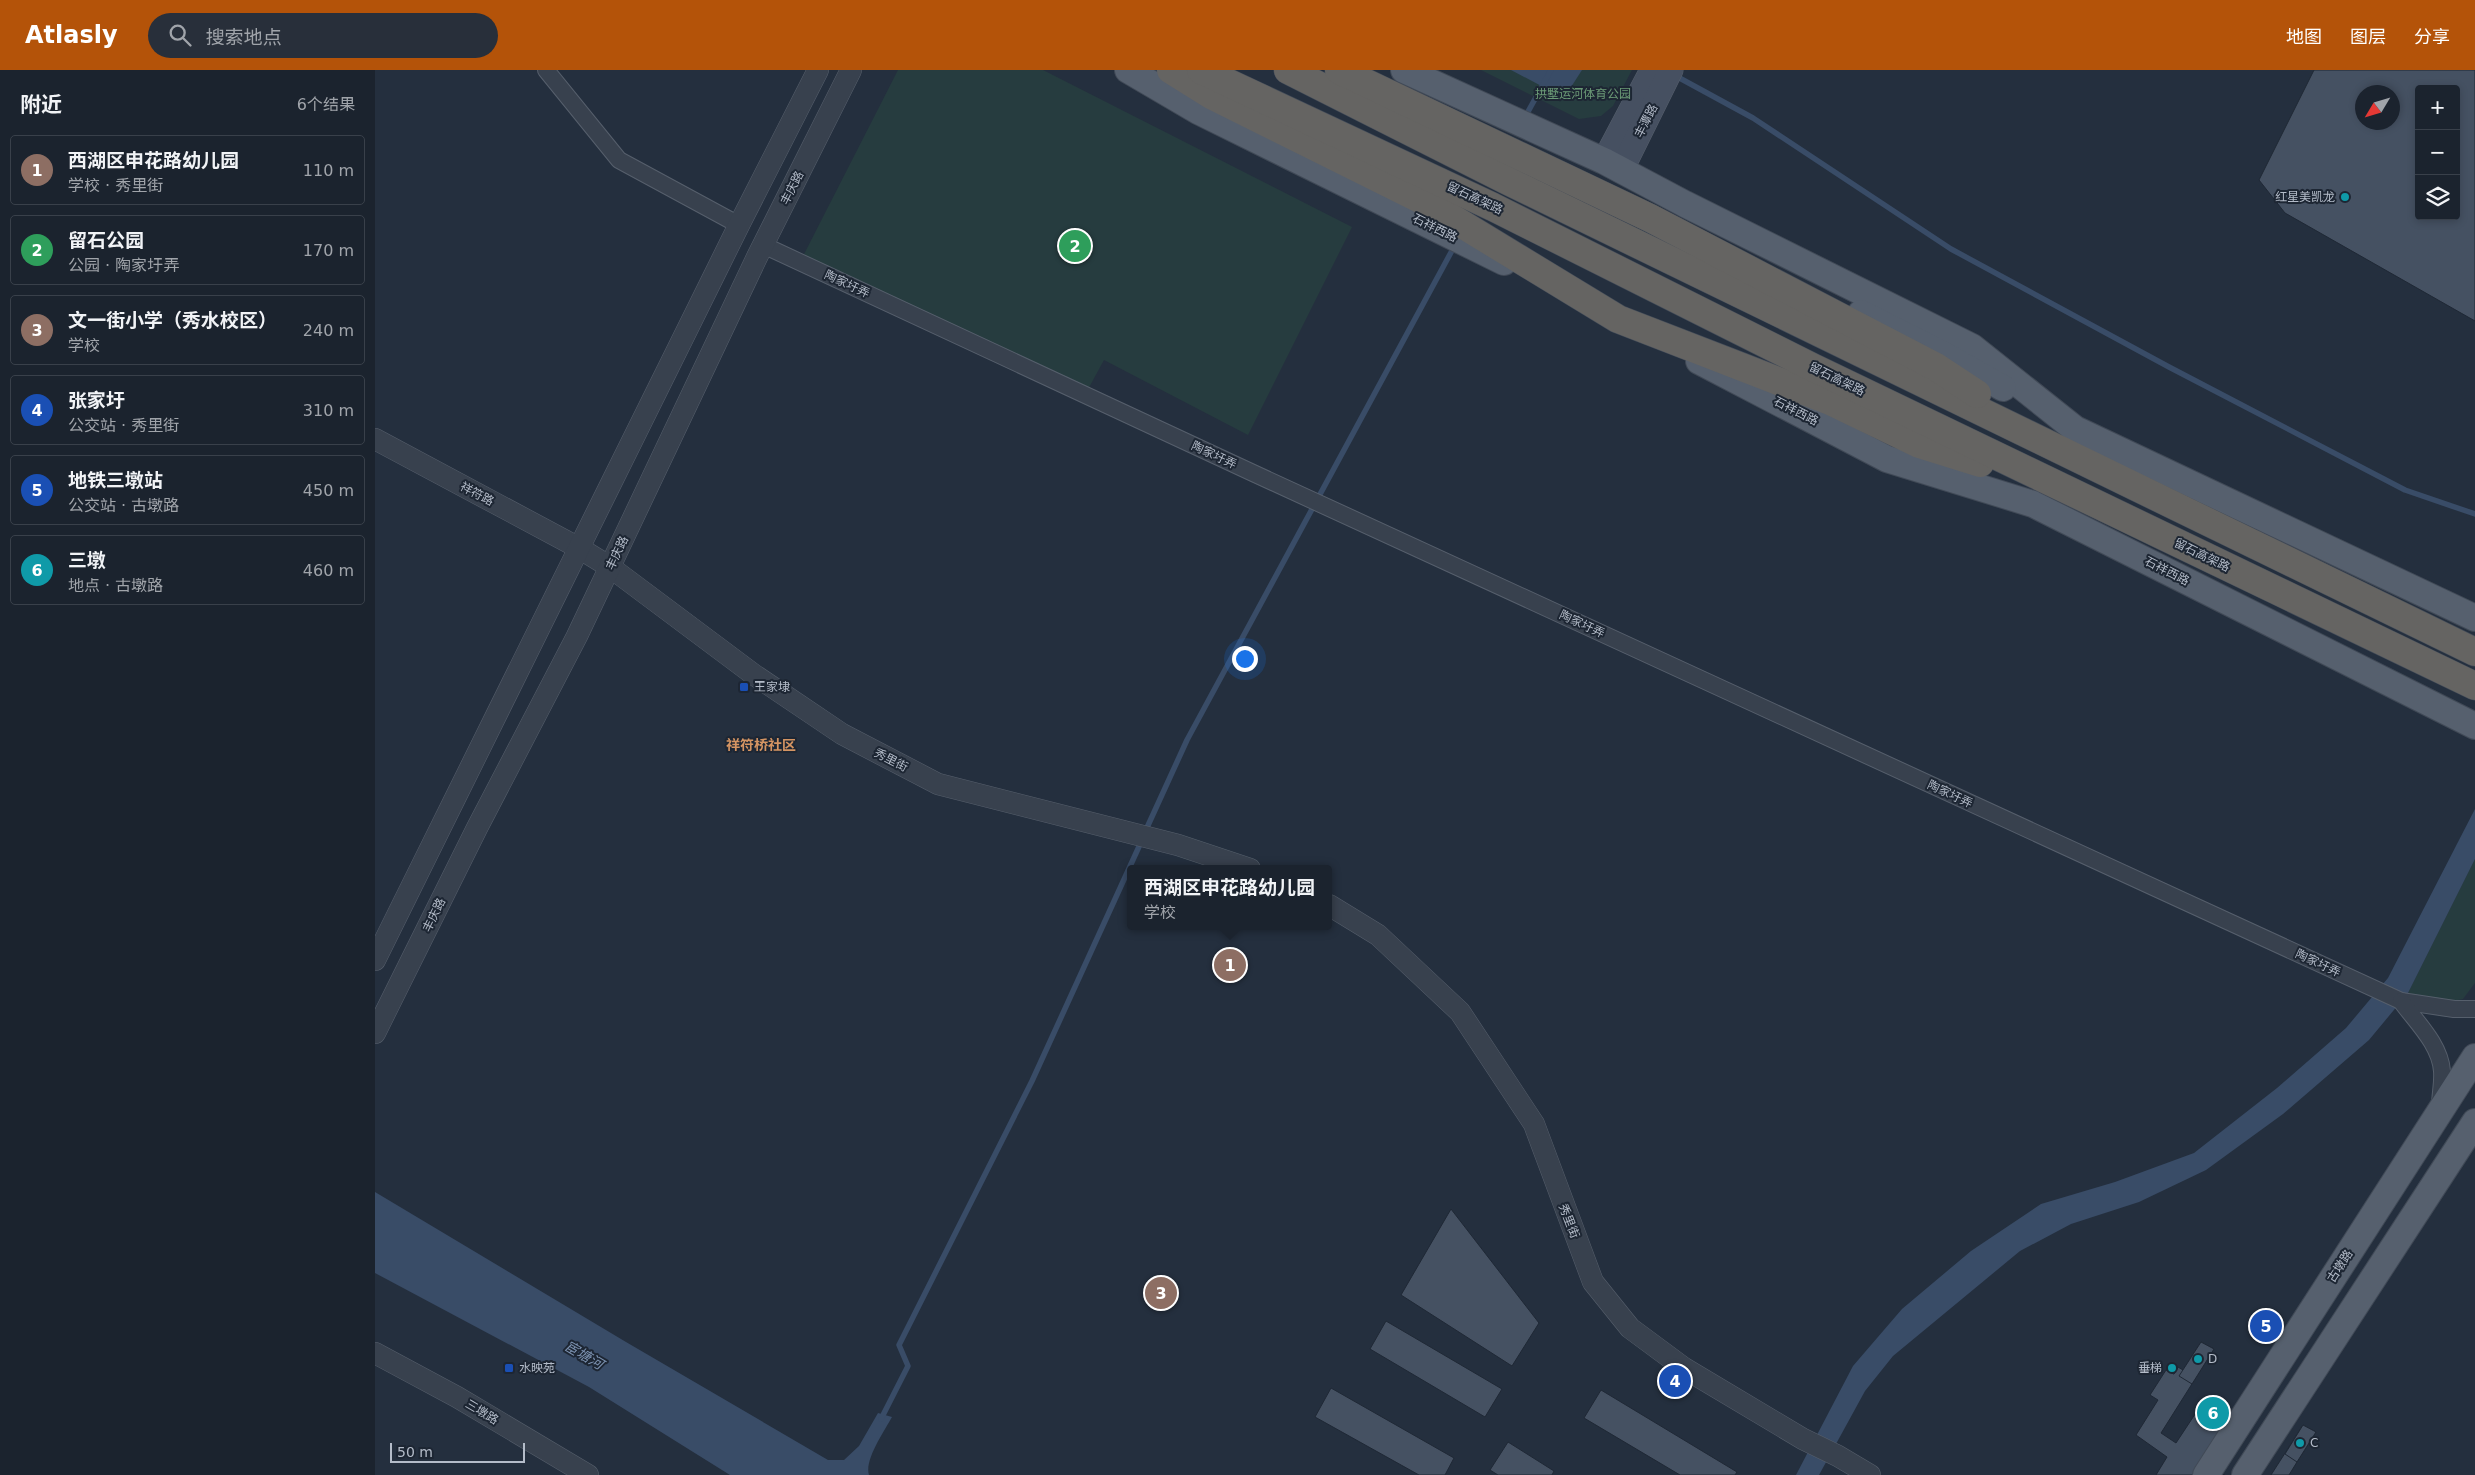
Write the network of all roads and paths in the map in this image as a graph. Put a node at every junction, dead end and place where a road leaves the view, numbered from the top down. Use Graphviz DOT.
graph roads {
  1 [pos="546,70"];
  2 [pos="818,70"];
  3 [pos="851,70"];
  4 [pos="1128,70"];
  5 [pos="1171,70"];
  6 [pos="1288,70"];
  7 [pos="1339,70"];
  8 [pos="1383,70"];
  9 [pos="1404,70"];
  10 [pos="1659,74"];
  11 [pos="1210,81"];
  12 [pos="1479,122"];
  13 [pos="1523,145"];
  14 [pos="1612,166"];
  15 [pos="1429,215"];
  16 [pos="739,225"];
  17 [pos="763,245"];
  18 [pos="1788,288"];
  19 [pos="1618,319"];
  20 [pos="2075,429"];
  21 [pos="375,439"];
  22 [pos="2074,457"];
  23 [pos="2065,488"];
  24 [pos="579,548"];
  25 [pos="610,567"];
  26 [pos="2475,618"];
  27 [pos="2475,652"];
  28 [pos="2475,686"];
  29 [pos="2475,726"];
  30 [pos="1238,865"];
  31 [pos="1332,908"];
  32 [pos="375,960"];
  33 [pos="2401,1001"];
  34 [pos="2475,1009"];
  35 [pos="375,1033"];
  36 [pos="2475,1056"];
  37 [pos="2439,1112"];
  38 [pos="2475,1122"];
  39 [pos="375,1353"];
  40 [pos="588,1475"];
  41 [pos="1870,1475"];
  42 [pos="2206,1475"];
  43 [pos="2245,1475"];
  1 -- 16 [label="street"];
  2 -- 16 [label="street"];
  3 -- 17 [label="street, 丰庆路"];
  4 -- 15 [label="main road, 石祥西路"];
  5 -- 11 [label="highway"];
  6 -- 22 [label="highway"];
  7 -- 12 [label="highway"];
  8 -- 12 [label="main road"];
  9 -- 12 [label="main road"];
  10 -- 14 [label="main road, 丰潭路"];
  11 -- 15 [label="highway"];
  11 -- 23 [label="highway, 留石高架路"];
  12 -- 13 [label="highway"];
  13 -- 14 [label="main road"];
  13 -- 18 [label="highway"];
  14 -- 20 [label="main road"];
  15 -- 19 [label="highway"];
  16 -- 24 [label="street"];
  17 -- 25 [label="street, 丰庆路"];
  17 -- 33 [label="street, 陶家圩弄"];
  18 -- 20 [label="main road"];
  18 -- 22 [label="highway"];
  19 -- 23 [label="highway"];
  19 -- 29 [label="main road, 石祥西路"];
  20 -- 26 [label="main road"];
  21 -- 24 [label="street, 祥符路"];
  22 -- 27 [label="highway"];
  23 -- 28 [label="highway, 留石高架路"];
  24 -- 25 [label="street, 秀里街"];
  24 -- 32 [label="street"];
  25 -- 30 [label="street, 秀里街"];
  25 -- 35 [label="street, 丰庆路"];
  31 -- 41 [label="street, 秀里街"];
  33 -- 34 [label="street, 陶家圩弄"];
  33 -- 37 [label="street, 陶家圩弄"];
  36 -- 37 [label="main road, 古墩路"];
  37 -- 42 [label="main road, 古墩路"];
  38 -- 43 [label="main road"];
  39 -- 40 [label="street, 三墩路"];
}
